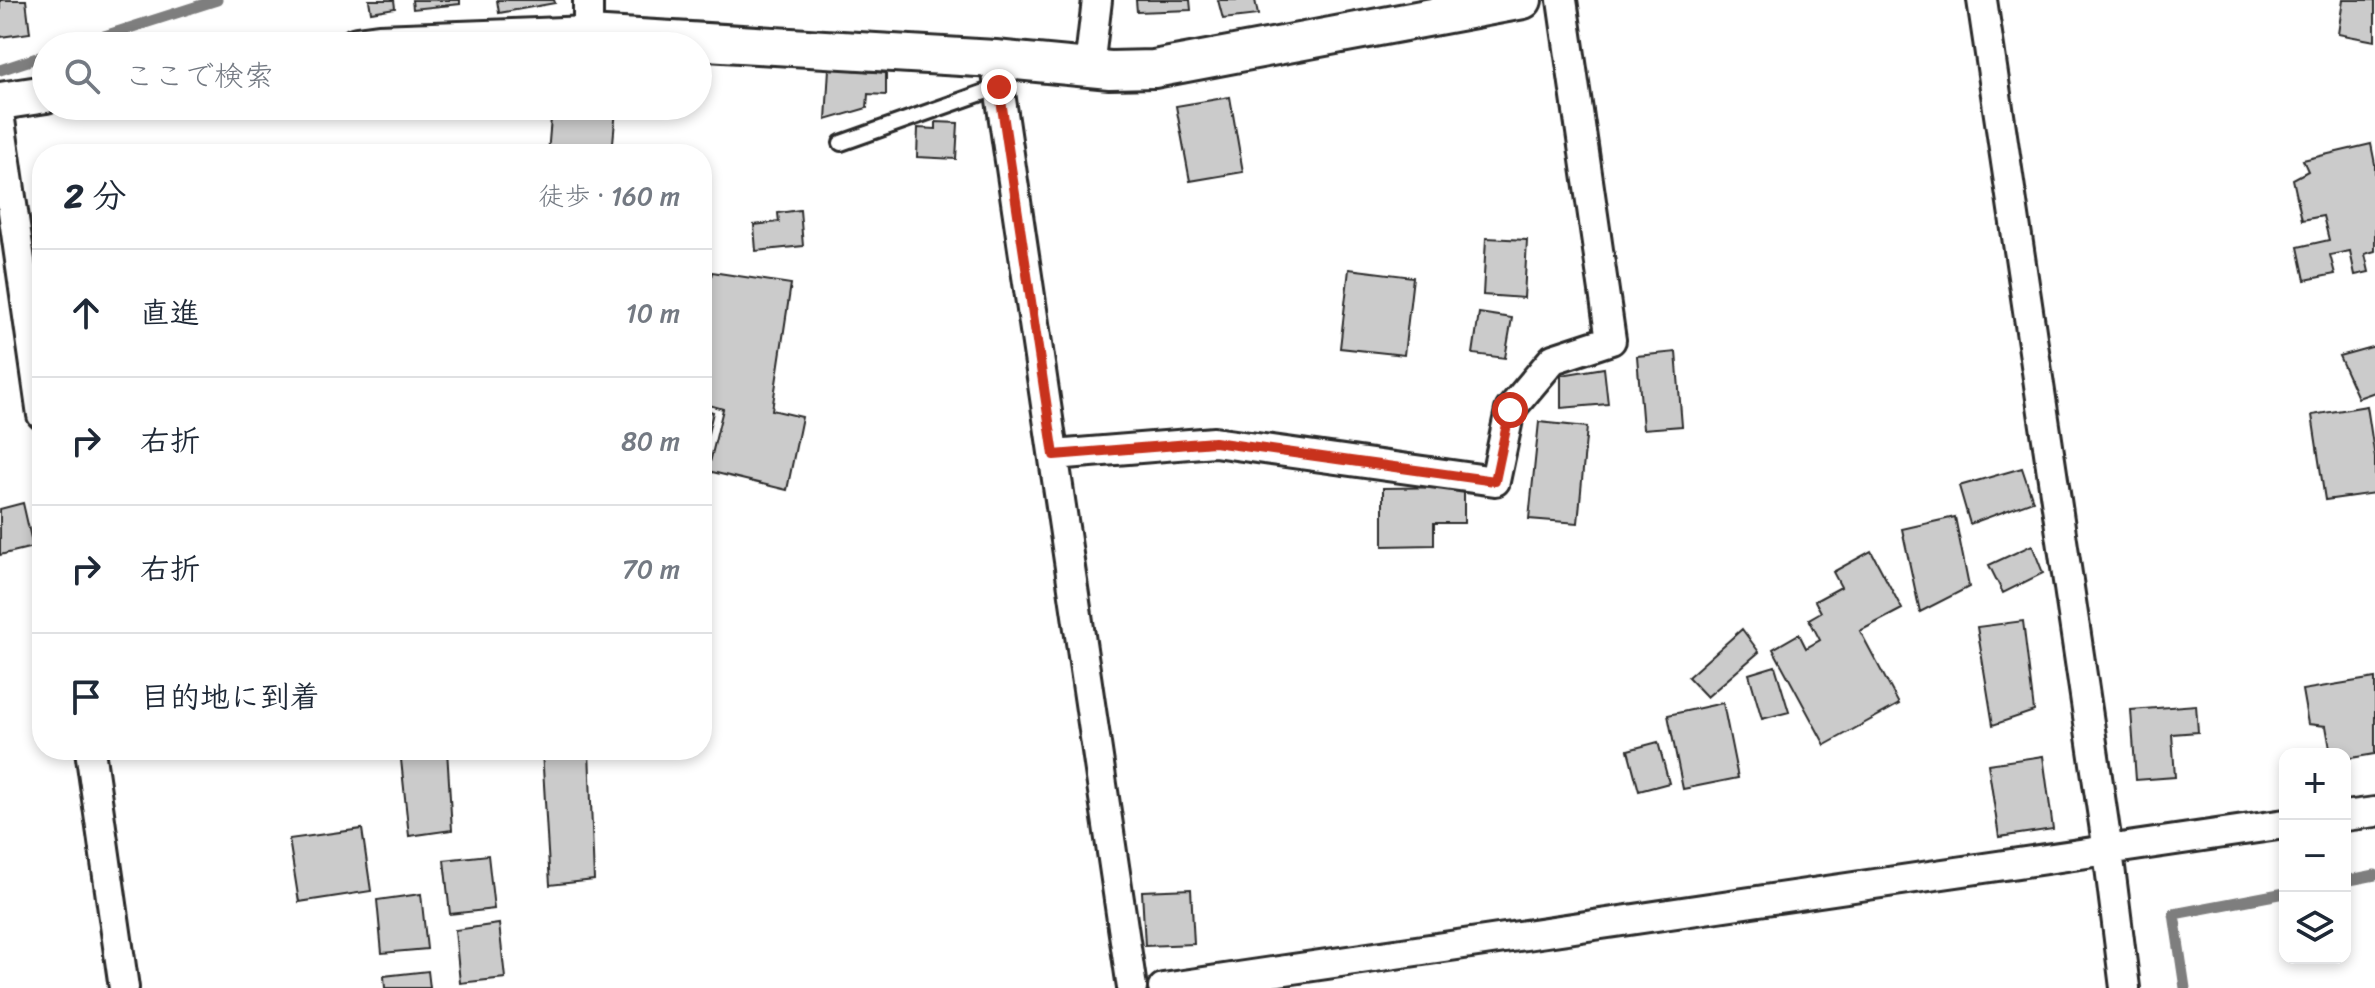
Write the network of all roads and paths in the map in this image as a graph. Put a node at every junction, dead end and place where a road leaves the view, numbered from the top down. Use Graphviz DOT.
graph roads {
  1 [pos="1097,0"];
  2 [pos="1523,0"];
  3 [pos="1562,0"];
  4 [pos="1982,0"];
  5 [pos="588,17"];
  6 [pos="467,32"];
  7 [pos="698,32"];
  8 [pos="712,34"];
  9 [pos="1089,68"];
  10 [pos="997,73"];
  11 [pos="32,96"];
  12 [pos="0,101"];
  13 [pos="0,120"];
  14 [pos="841,143"];
  15 [pos="32,345"];
  16 [pos="1054,455"];
  17 [pos="91,760"];
  18 [pos="2375,812"];
  19 [pos="2351,815"];
  20 [pos="2279,825"];
  21 [pos="2108,851"];
  22 [pos="124,988"];
  23 [pos="1132,988"];
  24 [pos="1163,988"];
  25 [pos="2125,988"];
  1 -- 9 [label="street"];
  2 -- 9 [label="street"];
  3 -- 16 [label="street"];
  4 -- 21 [label="street"];
  5 -- 6 [label="street"];
  5 -- 7 [label="street"];
  8 -- 10 [label="street"];
  9 -- 10 [label="street"];
  10 -- 14 [label="lane"];
  10 -- 16 [label="street"];
  11 -- 12 [label="street"];
  13 -- 15 [label="street"];
  16 -- 23 [label="street"];
  17 -- 22 [label="street"];
  18 -- 19 [label="street"];
  20 -- 21 [label="street"];
  21 -- 24 [label="street"];
  21 -- 25 [label="street"];
}
